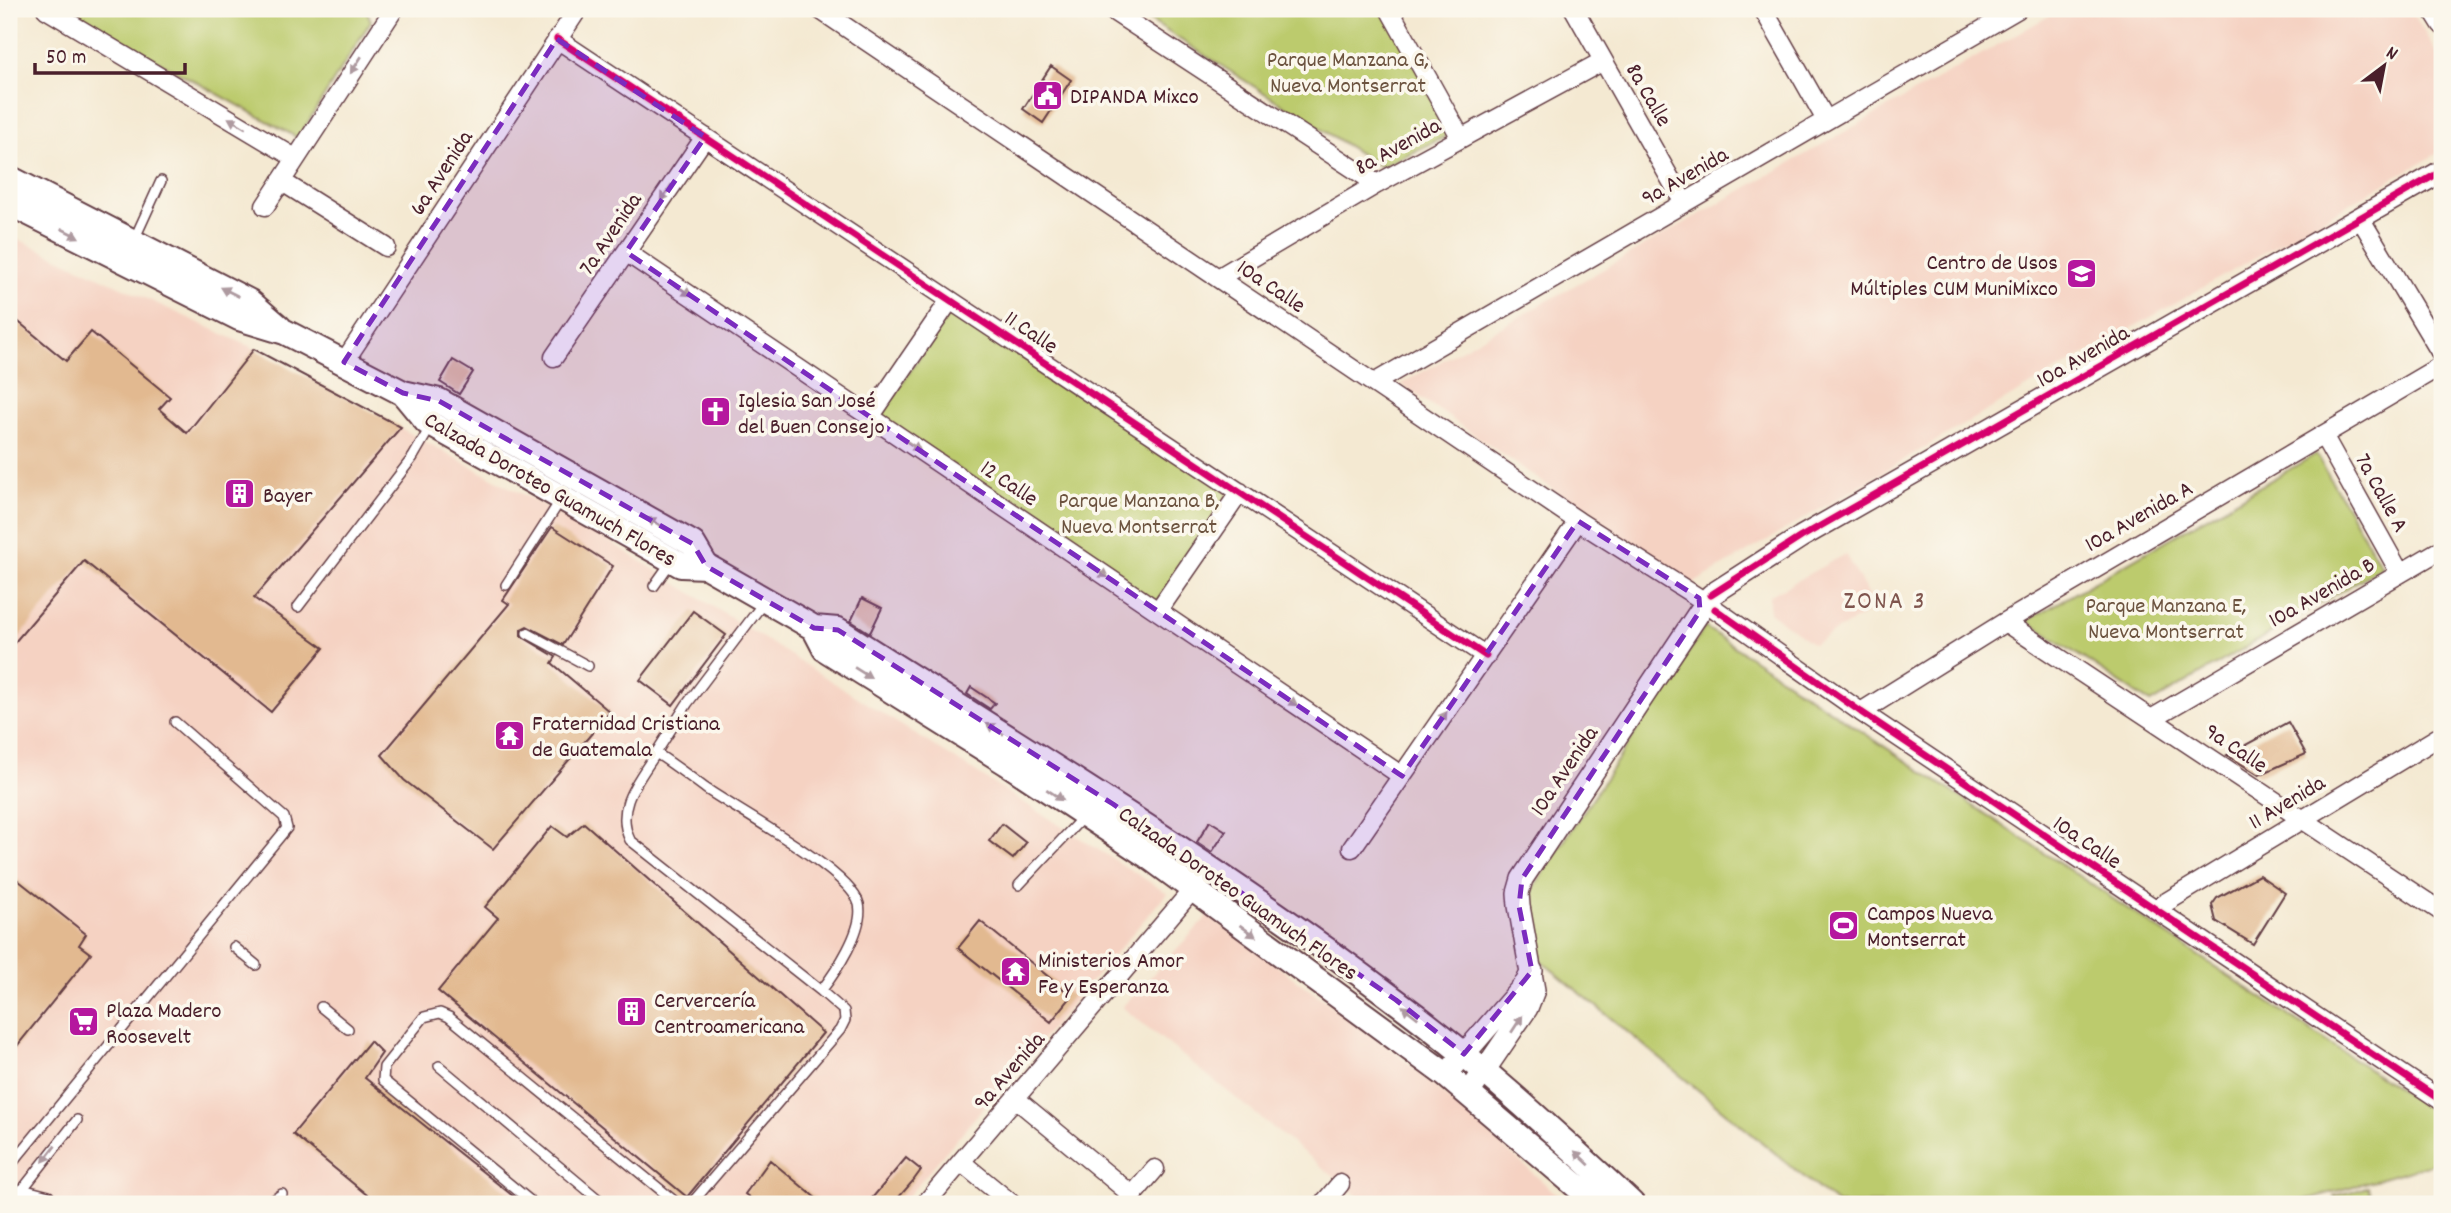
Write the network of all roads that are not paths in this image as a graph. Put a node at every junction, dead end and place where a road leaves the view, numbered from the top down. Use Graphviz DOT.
graph roads {
  1 [pos="46,9"];
  2 [pos="375,9"];
  3 [pos="394,9"];
  4 [pos="578,9"];
  5 [pos="850,9"];
  6 [pos="1110,9"];
  7 [pos="1389,9"];
  8 [pos="1574,9"];
  9 [pos="1763,9"];
  10 [pos="2018,9"];
  11 [pos="2432,9"];
  12 [pos="825,13"];
  13 [pos="2442,25"];
  14 [pos="382,26"];
  15 [pos="557,39"];
  16 [pos="1603,61"];
  17 [pos="1826,120"];
  18 [pos="705,137"];
  19 [pos="1461,138"];
  20 [pos="295,158"];
  21 [pos="2442,172"];
  22 [pos="9,178"];
  23 [pos="161,181"];
  24 [pos="281,181"];
  25 [pos="1377,184"];
  26 [pos="9,203"];
  27 [pos="1684,203"];
  28 [pos="265,206"];
  29 [pos="2360,218"];
  30 [pos="133,242"];
  31 [pos="386,247"];
  32 [pos="626,252"];
  33 [pos="1218,278"];
  34 [pos="950,300"];
  35 [pos="285,332"];
  36 [pos="2442,355"];
  37 [pos="554,357"];
  38 [pos="344,362"];
  39 [pos="2442,365"];
  40 [pos="1374,383"];
  41 [pos="403,393"];
  42 [pos="870,417"];
  43 [pos="432,424"];
  44 [pos="2323,435"];
  45 [pos="1240,492"];
  46 [pos="562,497"];
  47 [pos="1578,522"];
  48 [pos="2442,549"];
  49 [pos="672,560"];
  50 [pos="706,566"];
  51 [pos="2400,573"];
  52 [pos="506,585"];
  53 [pos="654,586"];
  54 [pos="765,600"];
  55 [pos="1708,603"];
  56 [pos="298,607"];
  57 [pos="1158,611"];
  58 [pos="2005,622"];
  59 [pos="814,628"];
  60 [pos="527,634"];
  61 [pos="1486,656"];
  62 [pos="588,666"];
  63 [pos="1861,712"];
  64 [pos="2151,719"];
  65 [pos="175,722"];
  66 [pos="2442,735"];
  67 [pos="656,753"];
  68 [pos="1402,776"];
  69 [pos="1086,815"];
  70 [pos="2301,820"];
  71 [pos="1352,848"];
  72 [pos="1209,870"];
  73 [pos="1019,885"];
  74 [pos="1193,891"];
  75 [pos="2155,909"];
  76 [pos="2442,912"];
  77 [pos="234,947"];
  78 [pos="256,965"];
  79 [pos="1532,971"];
  80 [pos="821,992"];
  81 [pos="321,1007"];
  82 [pos="348,1029"];
  83 [pos="1464,1054"];
  84 [pos="439,1066"];
  85 [pos="1486,1072"];
  86 [pos="1446,1074"];
  87 [pos="1469,1093"];
  88 [pos="1016,1099"];
  89 [pos="2442,1101"];
  90 [pos="77,1120"];
  91 [pos="961,1162"];
  92 [pos="9,1167"];
  93 [pos="1155,1169"];
  94 [pos="1340,1184"];
  95 [pos="22,1189"];
  96 [pos="282,1194"];
  97 [pos="49,1196"];
  98 [pos="1128,1200"];
  99 [pos="11,1204"];
  100 [pos="268,1204"];
  101 [pos="534,1204"];
  102 [pos="604,1204"];
  103 [pos="678,1204"];
  104 [pos="691,1204"];
  105 [pos="925,1204"];
  106 [pos="1012,1204"];
  107 [pos="1323,1204"];
  108 [pos="1598,1204"];
  109 [pos="1632,1204"];
  20 -- 1 [label="street, one-way"];
  2 -- 14 [label="street"];
  3 -- 14 [label="street"];
  4 -- 15 [label="street, 6a Avenida"];
  5 -- 12 [label="street"];
  6 -- 25 [label="street"];
  7 -- 19 [label="street"];
  8 -- 16 [label="street, 8a Calle"];
  9 -- 17 [label="street"];
  10 -- 17 [label="street, 9a Avenida"];
  11 -- 13 [label="street"];
  12 -- 33 [label="street, 10a Calle"];
  14 -- 20 [label="street, one-way"];
  15 -- 18 [label="street, 11 Calle"];
  15 -- 38 [label="street, 6a Avenida"];
  16 -- 19 [label="street, 8a Avenida"];
  16 -- 27 [label="street, 8a Calle"];
  17 -- 27 [label="street, 9a Avenida"];
  18 -- 32 [label="street, 7a Avenida, one-way"];
  18 -- 34 [label="street, 11 Calle"];
  19 -- 25 [label="street, 8a Avenida"];
  20 -- 24 [label="street"];
  21 -- 29 [label="street, 10a Avenida"];
  22 -- 30 [label="main road, Calzada Doroteo Guamuch Flores"];
  23 -- 30 [label="lane"];
  24 -- 28 [label="street"];
  24 -- 31 [label="street"];
  25 -- 33 [label="street, 8a Avenida"];
  26 -- 35 [label="main road, Calzada Doroteo Guamuch Flores, one-way"];
  27 -- 40 [label="street, 9a Avenida"];
  29 -- 36 [label="street"];
  29 -- 55 [label="street, 10a Avenida"];
  35 -- 30 [label="main road, Calzada Doroteo Guamuch Flores, one-way"];
  32 -- 37 [label="street, 7a Avenida"];
  32 -- 42 [label="street, 12 Calle, one-way"];
  33 -- 40 [label="street, 10a Calle"];
  34 -- 42 [label="street"];
  34 -- 45 [label="street, 11 Calle"];
  35 -- 38 [label="main road, Calzada Doroteo Guamuch Flores"];
  38 -- 41 [label="main road, Calzada Doroteo Guamuch Flores"];
  39 -- 44 [label="street, 10a Avenida A"];
  40 -- 47 [label="street, 10a Calle"];
  41 -- 43 [label="main road, Calzada Doroteo Guamuch Flores"];
  50 -- 41 [label="main road, Calzada Doroteo Guamuch Flores, one-way"];
  42 -- 57 [label="street, 12 Calle, one-way"];
  43 -- 46 [label="main road, Calzada Doroteo Guamuch Flores"];
  43 -- 56 [label="lane"];
  44 -- 51 [label="street, 7a Calle A"];
  44 -- 58 [label="street, 10a Avenida A"];
  45 -- 57 [label="street"];
  45 -- 61 [label="street, 11 Calle"];
  46 -- 49 [label="main road, Calzada Doroteo Guamuch Flores"];
  46 -- 52 [label="lane"];
  47 -- 55 [label="street, 10a Calle"];
  47 -- 61 [label="street"];
  48 -- 51 [label="street, 10a Avenida B"];
  49 -- 50 [label="main road, Calzada Doroteo Guamuch Flores"];
  49 -- 53 [label="lane"];
  50 -- 54 [label="main road, Calzada Doroteo Guamuch Flores"];
  51 -- 64 [label="street, 10a Avenida B"];
  54 -- 59 [label="main road, Calzada Doroteo Guamuch Flores"];
  54 -- 67 [label="lane"];
  55 -- 63 [label="street, 10a Calle"];
  55 -- 79 [label="street, 10a Avenida"];
  57 -- 68 [label="street, 12 Calle, one-way"];
  58 -- 63 [label="street, 10a Avenida A"];
  58 -- 64 [label="street, 9a Calle"];
  59 -- 69 [label="main road, Calzada Doroteo Guamuch Flores, one-way"];
  72 -- 59 [label="main road, Calzada Doroteo Guamuch Flores, one-way"];
  60 -- 62 [label="lane"];
  68 -- 61 [label="street, one-way"];
  63 -- 75 [label="street, 10a Calle"];
  64 -- 70 [label="street, 9a Calle"];
  65 -- 92 [label="lane"];
  66 -- 70 [label="street, 11 Avenida"];
  67 -- 80 [label="lane"];
  67 -- 80 [label="lane"];
  68 -- 71 [label="street"];
  69 -- 73 [label="lane"];
  69 -- 74 [label="main road, Calzada Doroteo Guamuch Flores"];
  70 -- 75 [label="street, 11 Avenida"];
  70 -- 76 [label="street, 9a Calle"];
  72 -- 74 [label="street, 9a Avenida"];
  83 -- 72 [label="main road, Calzada Doroteo Guamuch Flores, one-way"];
  74 -- 86 [label="main road, Calzada Doroteo Guamuch Flores, one-way"];
  74 -- 88 [label="street, 9a Avenida"];
  75 -- 89 [label="street, 10a Calle"];
  77 -- 78 [label="lane"];
  79 -- 83 [label="street"];
  85 -- 79 [label="street, 10a Avenida, one-way"];
  80 -- 104 [label="lane"];
  81 -- 82 [label="lane"];
  83 -- 85 [label="main road, Calzada Doroteo Guamuch Flores"];
  83 -- 86 [label="street"];
  84 -- 102 [label="lane"];
  85 -- 87 [label="street, 10a Avenida"];
  109 -- 85 [label="main road, Calzada Doroteo Guamuch Flores, one-way"];
  86 -- 87 [label="main road, Calzada Doroteo Guamuch Flores"];
  87 -- 108 [label="main road, Calzada Doroteo Guamuch Flores"];
  88 -- 91 [label="street, 9a Avenida"];
  88 -- 98 [label="street"];
  90 -- 95 [label="lane, one-way"];
  91 -- 105 [label="street, 9a Avenida"];
  91 -- 106 [label="street"];
  93 -- 98 [label="street"];
  94 -- 107 [label="street"];
  95 -- 97 [label="lane"];
  95 -- 99 [label="lane"];
  96 -- 100 [label="lane"];
  101 -- 103 [label="lane"];
}
